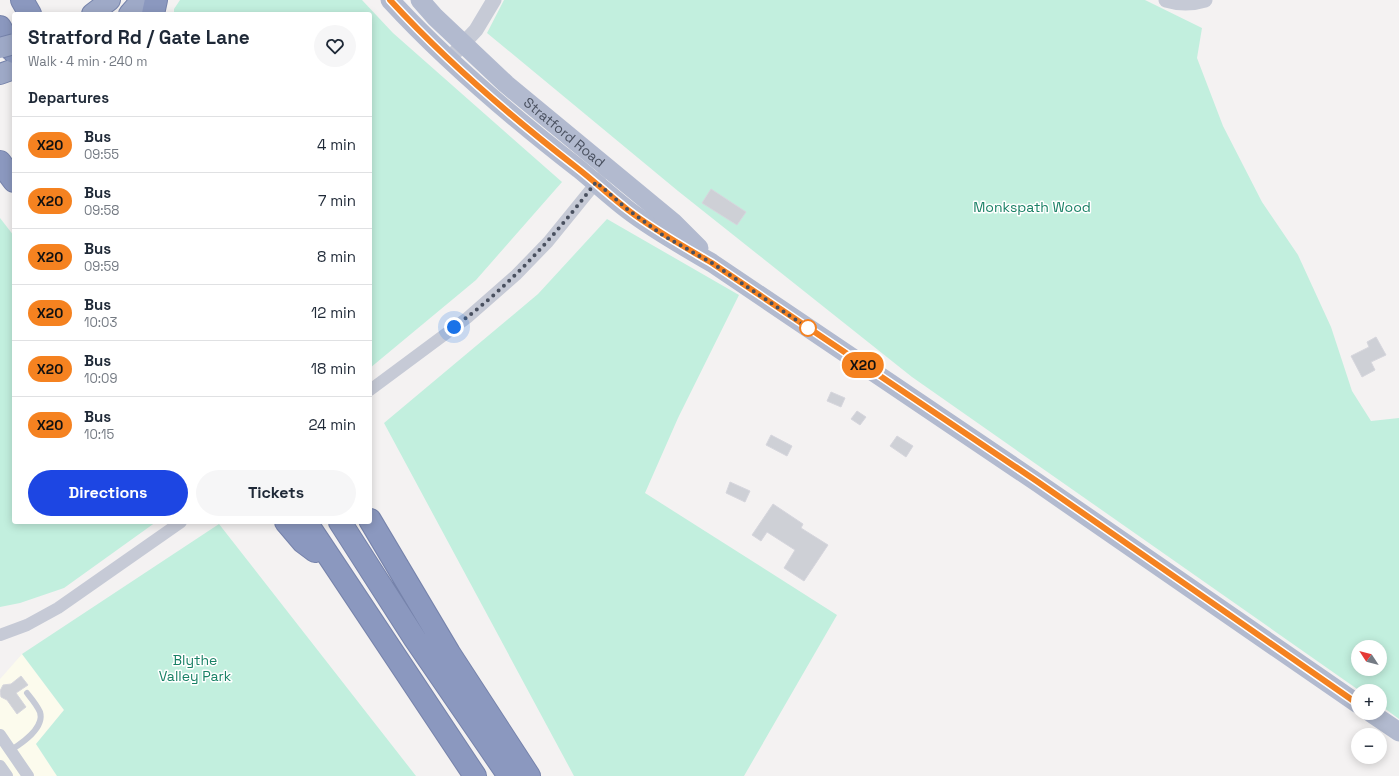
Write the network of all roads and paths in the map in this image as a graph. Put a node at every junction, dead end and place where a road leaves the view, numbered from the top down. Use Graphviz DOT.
graph roads {
  1 [pos="22,0"];
  2 [pos="110,0"];
  3 [pos="141,0"];
  4 [pos="156,0"];
  5 [pos="390,0"];
  6 [pos="420,0"];
  7 [pos="494,0"];
  8 [pos="1166,0"];
  9 [pos="1205,0"];
  10 [pos="29,12"];
  11 [pos="95,12"];
  12 [pos="131,12"];
  13 [pos="153,12"];
  14 [pos="0,27"];
  15 [pos="464,44"];
  16 [pos="12,45"];
  17 [pos="0,48"];
  18 [pos="12,48"];
  19 [pos="449,59"];
  20 [pos="12,70"];
  21 [pos="0,74"];
  22 [pos="0,162"];
  23 [pos="609,168"];
  24 [pos="12,178"];
  25 [pos="0,180"];
  26 [pos="596,182"];
  27 [pos="12,191"];
  28 [pos="712,263"];
  29 [pos="372,389"];
  30 [pos="372,523"];
  31 [pos="178,524"];
  32 [pos="288,524"];
  33 [pos="307,524"];
  34 [pos="341,524"];
  35 [pos="337,568"];
  36 [pos="0,635"];
  37 [pos="27,692"];
  38 [pos="1351,699"];
  39 [pos="1381,720"];
  40 [pos="1399,732"];
  41 [pos="0,735"];
  42 [pos="11,750"];
  43 [pos="0,766"];
  44 [pos="7,776"];
  45 [pos="28,776"];
  46 [pos="475,776"];
  47 [pos="509,776"];
  48 [pos="529,776"];
  1 -- 10 [label="highway"];
  2 -- 11 [label="highway"];
  3 -- 12 [label="highway"];
  4 -- 13 [label="highway"];
  5 -- 19 [label="main road, Stratford Road"];
  6 -- 15 [label="main road, Stratford Road"];
  7 -- 15 [label="street"];
  8 -- 9 [label="street"];
  14 -- 18 [label="highway"];
  15 -- 19 [label="street"];
  15 -- 23 [label="main road, Stratford Road"];
  16 -- 17 [label="highway, bridge"];
  19 -- 26 [label="main road, Stratford Road"];
  20 -- 21 [label="highway"];
  22 -- 24 [label="highway"];
  23 -- 26 [label="street"];
  23 -- 28 [label="main road, Stratford Road"];
  25 -- 27 [label="highway"];
  26 -- 28 [label="main road, Stratford Road"];
  26 -- 29 [label="street"];
  28 -- 38 [label="main road, Stratford Road"];
  30 -- 48 [label="highway"];
  31 -- 36 [label="street"];
  32 -- 35 [label="highway"];
  33 -- 35 [label="highway"];
  34 -- 47 [label="highway"];
  35 -- 46 [label="highway"];
  37 -- 42 [label="lane"];
  39 -- 40 [label="main road"];
  41 -- 42 [label="street"];
  42 -- 45 [label="street"];
  43 -- 44 [label="street"];
}
